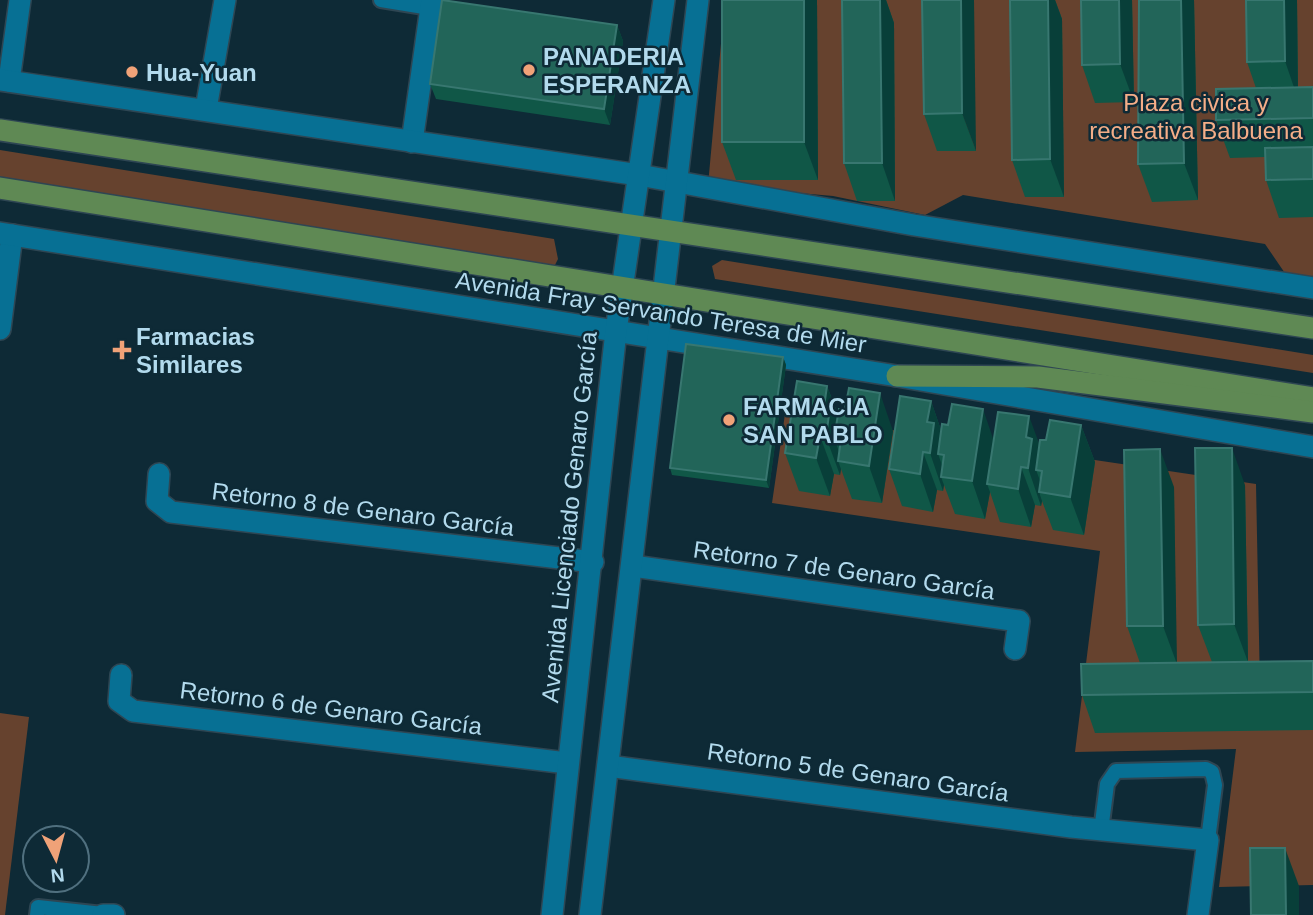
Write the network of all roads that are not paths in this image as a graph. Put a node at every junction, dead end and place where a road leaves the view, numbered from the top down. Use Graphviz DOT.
graph roads {
  1 [pos="20,0"];
  2 [pos="225,0"];
  3 [pos="381,0"];
  4 [pos="664,0"];
  5 [pos="698,0"];
  6 [pos="431,4"];
  7 [pos="4,80"];
  8 [pos="206,109"];
  9 [pos="0,131"];
  10 [pos="412,142"];
  11 [pos="639,175"];
  12 [pos="676,181"];
  13 [pos="0,188"];
  14 [pos="632,226"];
  15 [pos="670,231"];
  16 [pos="6,234"];
  17 [pos="623,287"];
  18 [pos="1313,288"];
  19 [pos="661,293"];
  20 [pos="1313,328"];
  21 [pos="0,329"];
  22 [pos="616,331"];
  23 [pos="656,337"];
  24 [pos="897,376"];
  25 [pos="1313,398"];
  26 [pos="1313,412"];
  27 [pos="1313,447"];
  28 [pos="159,474"];
  29 [pos="593,562"];
  30 [pos="634,566"];
  31 [pos="1015,649"];
  32 [pos="121,675"];
  33 [pos="567,763"];
  34 [pos="608,766"];
  35 [pos="1101,831"];
  36 [pos="1208,839"];
  37 [pos="555,889"];
  38 [pos="593,892"];
  39 [pos="37,915"];
  40 [pos="107,915"];
  41 [pos="552,915"];
  42 [pos="590,915"];
  43 [pos="1198,915"];
  1 -- 7 [label="street"];
  2 -- 8 [label="street"];
  3 -- 6 [label="lane"];
  4 -- 11 [label="street, Avenida Licenciado Genaro García"];
  5 -- 12 [label="street"];
  6 -- 10 [label="street"];
  7 -- 8 [label="street"];
  8 -- 10 [label="street"];
  9 -- 14 [label="main road"];
  10 -- 11 [label="street"];
  11 -- 12 [label="street"];
  11 -- 14 [label="street, Avenida Licenciado Genaro García"];
  12 -- 15 [label="street"];
  12 -- 18 [label="street"];
  13 -- 17 [label="main road, Avenida Fray Servando Teresa de Mier"];
  14 -- 15 [label="main road"];
  14 -- 17 [label="street, Avenida Licenciado Genaro García"];
  15 -- 19 [label="street"];
  15 -- 20 [label="main road"];
  16 -- 21 [label="street"];
  16 -- 22 [label="street, Avenida Fray Servando Teresa de Mier"];
  17 -- 19 [label="main road, Avenida Fray Servando Teresa de Mier"];
  17 -- 22 [label="street, Avenida Licenciado Genaro García"];
  19 -- 23 [label="street"];
  19 -- 25 [label="main road, Avenida Fray Servando Teresa de Mier"];
  22 -- 23 [label="street, Avenida Fray Servando Teresa de Mier"];
  22 -- 29 [label="street, Avenida Licenciado Genaro García"];
  23 -- 24 [label="street, Avenida Fray Servando Teresa de Mier"];
  23 -- 30 [label="street"];
  24 -- 26 [label="main road"];
  24 -- 27 [label="street, Avenida Fray Servando Teresa de Mier"];
  28 -- 29 [label="street, Retorno 8 de Genaro García"];
  29 -- 33 [label="street, Avenida Licenciado Genaro García"];
  30 -- 31 [label="street, Retorno 7 de Genaro García"];
  30 -- 34 [label="street"];
  32 -- 33 [label="street, Retorno 6 de Genaro García"];
  33 -- 37 [label="street, Avenida Licenciado Genaro García"];
  34 -- 35 [label="street, Retorno 5 de Genaro García"];
  34 -- 38 [label="street"];
  35 -- 36 [label="street, Retorno 5 de Genaro García"];
  35 -- 36 [label="lane"];
  36 -- 43 [label="street"];
  37 -- 38 [label="street"];
  37 -- 41 [label="street, Avenida Licenciado Genaro García"];
  38 -- 42 [label="street"];
  39 -- 40 [label="lane"];
}
